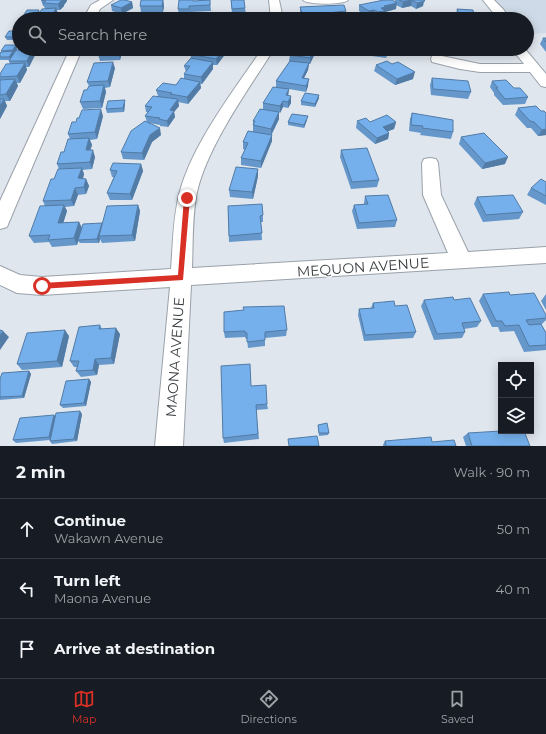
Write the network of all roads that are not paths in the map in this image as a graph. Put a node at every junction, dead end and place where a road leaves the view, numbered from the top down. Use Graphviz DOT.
graph roads {
  1 [pos="108,0"];
  2 [pos="274,0"];
  3 [pos="308,0"];
  4 [pos="343,0"];
  5 [pos="488,0"];
  6 [pos="92,12"];
  7 [pos="276,12"];
  8 [pos="500,12"];
  9 [pos="73,56"];
  10 [pos="263,56"];
  11 [pos="523,56"];
  12 [pos="437,59"];
  13 [pos="532,68"];
  14 [pos="546,83"];
  15 [pos="430,163"];
  16 [pos="0,222"];
  17 [pos="546,255"];
  18 [pos="462,260"];
  19 [pos="0,275"];
  20 [pos="181,278"];
  21 [pos="169,446"];
  1 -- 6 [label="street"];
  2 -- 7 [label="street"];
  3 -- 4 [label="street"];
  5 -- 8 [label="street"];
  9 -- 16 [label="street"];
  10 -- 20 [label="street, MAONA AVENUE"];
  11 -- 13 [label="street"];
  12 -- 13 [label="street"];
  13 -- 14 [label="street"];
  15 -- 18 [label="street"];
  17 -- 18 [label="street, MEQUON AVENUE"];
  18 -- 20 [label="street, MEQUON AVENUE"];
  19 -- 20 [label="street, MEQUON AVENUE"];
  20 -- 21 [label="street, MAONA AVENUE"];
}
